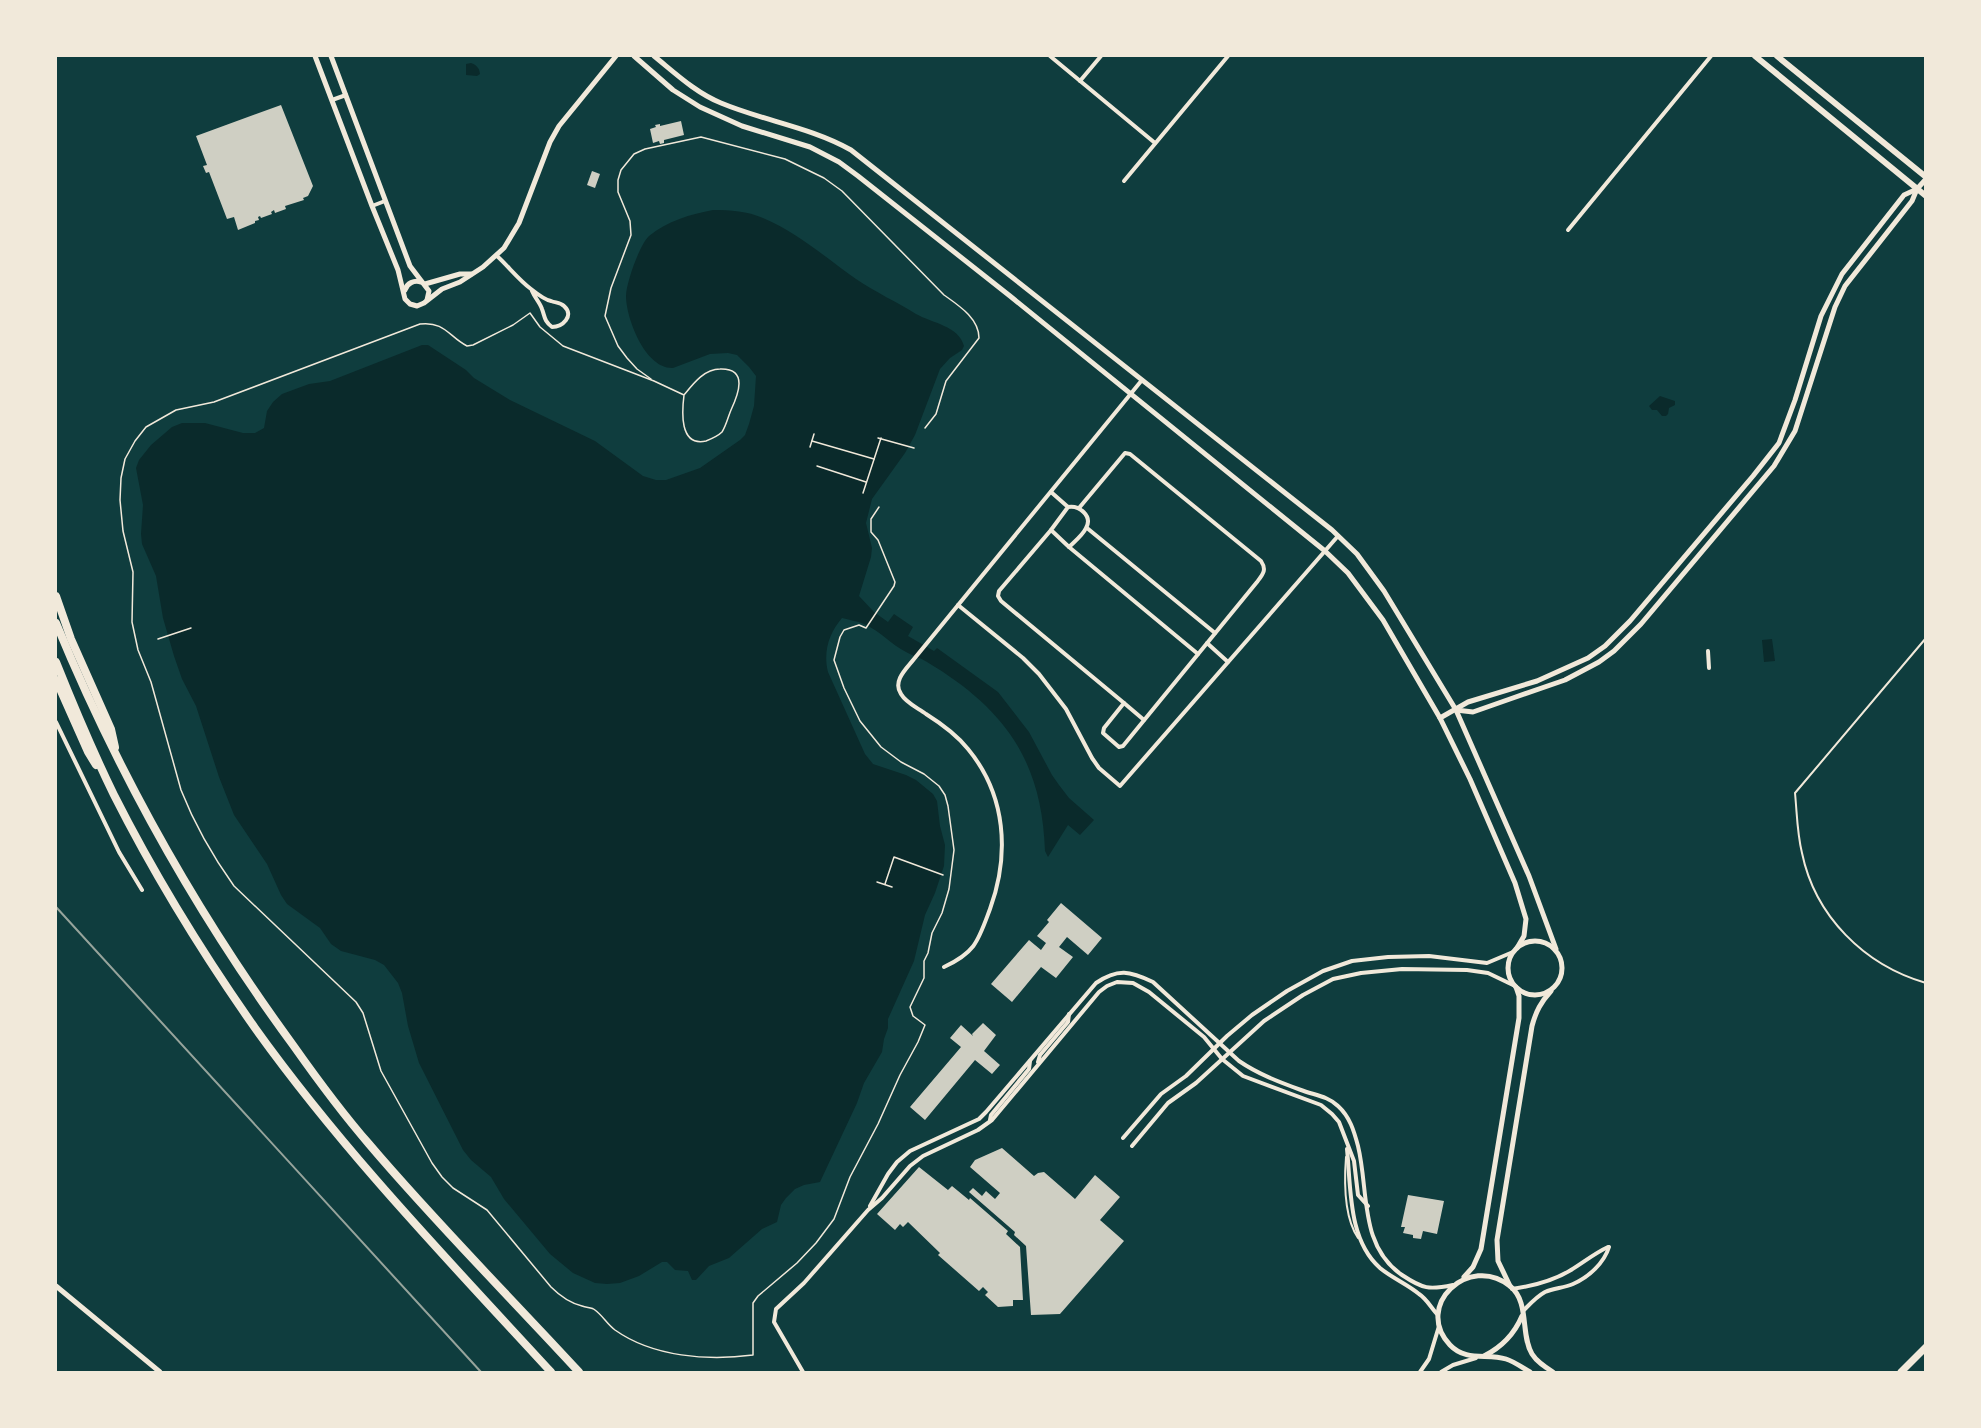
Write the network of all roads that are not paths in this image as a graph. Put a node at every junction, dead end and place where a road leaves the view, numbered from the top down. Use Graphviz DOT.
graph roads {
  1 [pos="315,56"];
  2 [pos="331,56"];
  3 [pos="616,56"];
  4 [pos="634,56"];
  5 [pos="654,56"];
  6 [pos="1050,56"];
  7 [pos="1101,56"];
  8 [pos="1228,56"];
  9 [pos="1711,56"];
  10 [pos="1755,56"];
  11 [pos="1777,56"];
  12 [pos="1080,81"];
  13 [pos="346,95"];
  14 [pos="332,100"];
  15 [pos="1155,144"];
  16 [pos="1926,178"];
  17 [pos="1124,181"];
  18 [pos="1917,189"];
  19 [pos="1926,196"];
  20 [pos="385,201"];
  21 [pos="372,206"];
  22 [pos="1568,230"];
  23 [pos="497,255"];
  24 [pos="471,274"];
  25 [pos="424,283"];
  26 [pos="404,291"];
  27 [pos="532,291"];
  28 [pos="427,300"];
  29 [pos="1142,380"];
  30 [pos="1131,394"];
  31 [pos="1051,492"];
  32 [pos="1068,507"];
  33 [pos="1079,508"];
  34 [pos="1087,528"];
  35 [pos="1051,530"];
  36 [pos="1338,536"];
  37 [pos="1069,546"];
  38 [pos="1325,551"];
  39 [pos="56,596"];
  40 [pos="958,605"];
  41 [pos="56,622"];
  42 [pos="1215,633"];
  43 [pos="1926,638"];
  44 [pos="1206,643"];
  45 [pos="1708,651"];
  46 [pos="1198,654"];
  47 [pos="56,662"];
  48 [pos="1228,662"];
  49 [pos="1709,668"];
  50 [pos="56,680"];
  51 [pos="1124,703"];
  52 [pos="1456,710"];
  53 [pos="1440,718"];
  54 [pos="1144,720"];
  55 [pos="56,723"];
  56 [pos="118,760"];
  57 [pos="113,793"];
  58 [pos="142,890"];
  59 [pos="1556,949"];
  60 [pos="1515,950"];
  61 [pos="944,967"];
  62 [pos="1926,983"];
  63 [pos="1515,986"];
  64 [pos="1551,991"];
  65 [pos="1069,1014"];
  66 [pos="1220,1043"];
  67 [pos="1214,1048"];
  68 [pos="1230,1052"];
  69 [pos="1031,1059"];
  70 [pos="1222,1059"];
  71 [pos="1038,1065"];
  72 [pos="1347,1117"];
  73 [pos="990,1121"];
  74 [pos="1339,1122"];
  75 [pos="1123,1138"];
  76 [pos="1347,1145"];
  77 [pos="1132,1146"];
  78 [pos="1368,1206"];
  79 [pos="868,1210"];
  80 [pos="1463,1279"];
  81 [pos="1453,1285"];
  82 [pos="56,1286"];
  83 [pos="1511,1288"];
  84 [pos="1522,1313"];
  85 [pos="1438,1316"];
  86 [pos="1439,1326"];
  87 [pos="1926,1347"];
  88 [pos="1481,1357"];
  89 [pos="160,1372"];
  90 [pos="551,1372"];
  91 [pos="579,1372"];
  92 [pos="803,1372"];
  93 [pos="1420,1372"];
  94 [pos="1441,1372"];
  95 [pos="1530,1372"];
  96 [pos="1553,1372"];
  97 [pos="1901,1372"];
  1 -- 14 [label="street"];
  2 -- 13 [label="street"];
  3 -- 23 [label="street"];
  4 -- 30 [label="street"];
  5 -- 29 [label="street"];
  6 -- 12 [label="street"];
  7 -- 12 [label="street"];
  8 -- 15 [label="street"];
  9 -- 22 [label="street"];
  10 -- 18 [label="main road"];
  11 -- 16 [label="main road"];
  12 -- 15 [label="street"];
  13 -- 14 [label="street"];
  13 -- 20 [label="street"];
  14 -- 21 [label="street"];
  15 -- 17 [label="street"];
  16 -- 18 [label="street"];
  18 -- 19 [label="main road"];
  18 -- 52 [label="street"];
  18 -- 52 [label="street"];
  20 -- 21 [label="street"];
  20 -- 25 [label="street"];
  21 -- 26 [label="street"];
  23 -- 24 [label="street"];
  23 -- 27 [label="street"];
  24 -- 25 [label="street"];
  24 -- 28 [label="street"];
  25 -- 26 [label="street"];
  25 -- 28 [label="street"];
  26 -- 28 [label="street"];
  27 -- 27 [label="street"];
  29 -- 30 [label="street"];
  29 -- 36 [label="street"];
  30 -- 31 [label="street"];
  30 -- 38 [label="street"];
  31 -- 32 [label="street"];
  31 -- 40 [label="street"];
  32 -- 33 [label="street"];
  32 -- 35 [label="street"];
  33 -- 34 [label="street"];
  33 -- 42 [label="street"];
  34 -- 37 [label="street"];
  34 -- 42 [label="street"];
  35 -- 37 [label="street"];
  35 -- 51 [label="street"];
  36 -- 38 [label="street"];
  36 -- 52 [label="street"];
  37 -- 46 [label="street"];
  38 -- 48 [label="street"];
  38 -- 53 [label="street"];
  39 -- 56 [label="highway"];
  40 -- 48 [label="street"];
  40 -- 61 [label="street"];
  41 -- 56 [label="highway"];
  42 -- 44 [label="street"];
  43 -- 62 [label="lane"];
  44 -- 46 [label="street"];
  44 -- 48 [label="street"];
  45 -- 49 [label="street"];
  46 -- 54 [label="street"];
  47 -- 57 [label="highway"];
  50 -- 57 [label="highway"];
  51 -- 54 [label="street"];
  51 -- 54 [label="street"];
  52 -- 53 [label="street"];
  52 -- 59 [label="street"];
  53 -- 60 [label="street"];
  55 -- 58 [label="street"];
  56 -- 91 [label="highway"];
  57 -- 90 [label="highway"];
  59 -- 60 [label="street"];
  59 -- 64 [label="street"];
  60 -- 63 [label="street"];
  60 -- 66 [label="street"];
  63 -- 64 [label="street"];
  63 -- 68 [label="street"];
  63 -- 80 [label="street"];
  64 -- 83 [label="street"];
  65 -- 66 [label="street"];
  65 -- 69 [label="street"];
  65 -- 71 [label="street"];
  66 -- 67 [label="street"];
  66 -- 68 [label="street"];
  67 -- 70 [label="street"];
  67 -- 71 [label="street"];
  67 -- 75 [label="street"];
  68 -- 70 [label="street"];
  68 -- 72 [label="street"];
  69 -- 73 [label="street"];
  69 -- 79 [label="street"];
  70 -- 74 [label="street"];
  70 -- 77 [label="street"];
  71 -- 73 [label="street"];
  72 -- 74 [label="street"];
  72 -- 78 [label="street"];
  73 -- 79 [label="street"];
  74 -- 76 [label="street"];
  76 -- 78 [label="street"];
  76 -- 85 [label="street"];
  78 -- 81 [label="street"];
  79 -- 92 [label="street"];
  80 -- 81 [label="street"];
  80 -- 83 [label="street"];
  81 -- 85 [label="street"];
  82 -- 89 [label="street"];
  83 -- 84 [label="street"];
  83 -- 84 [label="street"];
  84 -- 88 [label="street"];
  84 -- 96 [label="street"];
  85 -- 86 [label="street"];
  86 -- 88 [label="street"];
  86 -- 93 [label="street"];
  87 -- 97 [label="main road"];
  88 -- 94 [label="street"];
  88 -- 95 [label="street"];
}
